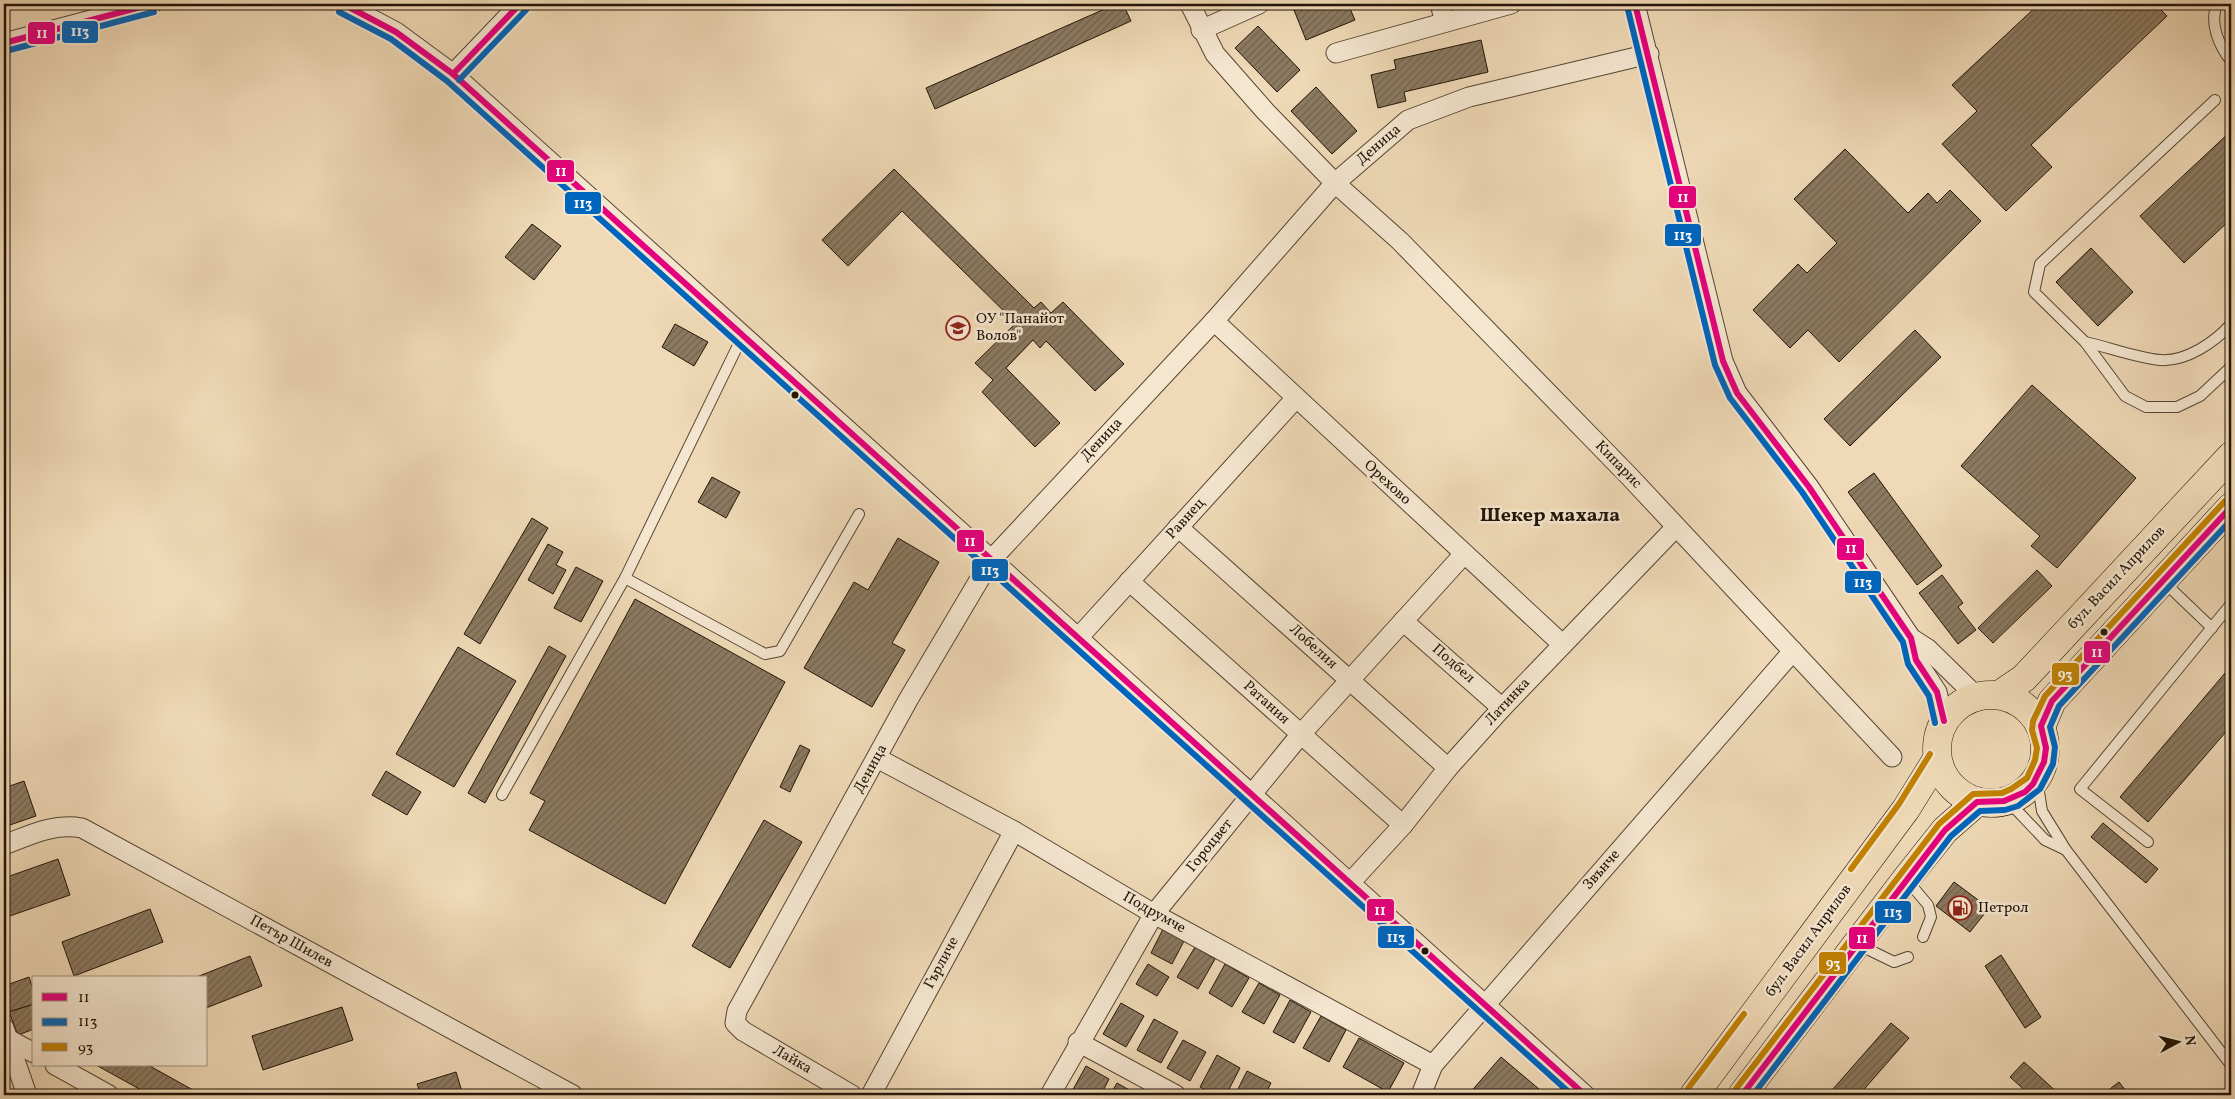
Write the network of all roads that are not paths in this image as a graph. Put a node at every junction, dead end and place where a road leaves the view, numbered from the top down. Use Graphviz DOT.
graph roads {
  1 [pos="152,4"];
  2 [pos="343,4"];
  3 [pos="520,4"];
  4 [pos="1190,4"];
  5 [pos="1259,4"];
  6 [pos="1440,4"];
  7 [pos="1511,4"];
  8 [pos="1635,4"];
  9 [pos="2217,4"];
  10 [pos="363,8"];
  11 [pos="1446,22"];
  12 [pos="1201,30"];
  13 [pos="4,43"];
  14 [pos="1336,53"];
  15 [pos="1649,54"];
  16 [pos="2231,61"];
  17 [pos="453,74"];
  18 [pos="2215,100"];
  19 [pos="1335,183"];
  20 [pos="1214,321"];
  21 [pos="2231,324"];
  22 [pos="743,335"];
  23 [pos="2085,342"];
  24 [pos="2231,367"];
  25 [pos="1295,399"];
  26 [pos="2231,456"];
  27 [pos="2231,507"];
  28 [pos="859,514"];
  29 [pos="1178,527"];
  30 [pos="1676,527"];
  31 [pos="1464,554"];
  32 [pos="991,560"];
  33 [pos="625,578"];
  34 [pos="1130,581"];
  35 [pos="2163,581"];
  36 [pos="2231,604"];
  37 [pos="1403,621"];
  38 [pos="2212,628"];
  39 [pos="1911,638"];
  40 [pos="1077,639"];
  41 [pos="1562,644"];
  42 [pos="1793,652"];
  43 [pos="1350,681"];
  44 [pos="1988,696"];
  45 [pos="1502,708"];
  46 [pos="1944,721"];
  47 [pos="2041,727"];
  48 [pos="1301,734"];
  49 [pos="1892,757"];
  50 [pos="877,758"];
  51 [pos="1937,759"];
  52 [pos="1448,768"];
  53 [pos="2037,779"];
  54 [pos="502,795"];
  55 [pos="1252,795"];
  56 [pos="2008,801"];
  57 [pos="1977,802"];
  58 [pos="1403,825"];
  59 [pos="1014,831"];
  60 [pos="2148,842"];
  61 [pos="4,845"];
  62 [pos="2066,850"];
  63 [pos="1906,879"];
  64 [pos="1348,884"];
  65 [pos="1154,914"];
  66 [pos="1923,937"];
  67 [pos="1858,944"];
  68 [pos="1908,957"];
  69 [pos="1485,1005"];
  70 [pos="735,1023"];
  71 [pos="6,1033"];
  72 [pos="1078,1042"];
  73 [pos="32,1052"];
  74 [pos="2231,1064"];
  75 [pos="1433,1065"];
  76 [pos="57,1066"];
  77 [pos="1581,1093"];
  78 [pos="27,1095"];
  79 [pos="109,1095"];
  80 [pos="572,1095"];
  81 [pos="852,1095"];
  82 [pos="871,1095"];
  83 [pos="1050,1095"];
  84 [pos="1176,1095"];
  85 [pos="1421,1095"];
  86 [pos="1694,1095"];
  87 [pos="1742,1095"];
  1 -- 13 [label="street"];
  2 -- 10 [label="street"];
  3 -- 17 [label="street"];
  4 -- 12 [label="street, Кипарис"];
  5 -- 12 [label="street"];
  6 -- 11 [label="street"];
  7 -- 11 [label="street"];
  8 -- 15 [label="street"];
  9 -- 16 [label="lane"];
  10 -- 17 [label="street"];
  11 -- 14 [label="street"];
  12 -- 19 [label="street, Кипарис"];
  15 -- 19 [label="street, Деница"];
  15 -- 39 [label="street"];
  17 -- 22 [label="street"];
  18 -- 23 [label="lane"];
  19 -- 20 [label="street, Деница"];
  19 -- 30 [label="street, Кипарис"];
  20 -- 25 [label="street, Орехово"];
  20 -- 32 [label="street, Деница"];
  21 -- 23 [label="lane"];
  22 -- 32 [label="street"];
  22 -- 33 [label="lane"];
  23 -- 24 [label="lane"];
  25 -- 29 [label="street, Равнец"];
  25 -- 31 [label="street, Орехово"];
  26 -- 44 [label="main road, бул. Васил Априлов"];
  27 -- 35 [label="main road"];
  28 -- 33 [label="lane"];
  29 -- 34 [label="street, Равнец"];
  29 -- 43 [label="street, Лобелия"];
  30 -- 41 [label="street, Латинка"];
  30 -- 42 [label="street, Кипарис"];
  31 -- 37 [label="street, Гороцвет"];
  31 -- 41 [label="street, Орехово"];
  32 -- 40 [label="street"];
  32 -- 50 [label="street, Деница"];
  33 -- 54 [label="lane"];
  34 -- 40 [label="street, Равнец"];
  34 -- 48 [label="street, Ратания"];
  35 -- 38 [label="lane"];
  35 -- 47 [label="main road"];
  36 -- 38 [label="lane"];
  37 -- 43 [label="street, Гороцвет"];
  37 -- 45 [label="street, Подбел"];
  38 -- 60 [label="lane"];
  39 -- 44 [label="street"];
  39 -- 46 [label="street"];
  40 -- 55 [label="street"];
  41 -- 45 [label="street, Латинка"];
  42 -- 49 [label="street, Кипарис"];
  42 -- 69 [label="street, Звънче"];
  43 -- 48 [label="street, Гороцвет"];
  43 -- 52 [label="street, Лобелия"];
  44 -- 46 [label="main road"];
  44 -- 47 [label="main road"];
  45 -- 52 [label="street, Латинка"];
  46 -- 51 [label="main road"];
  47 -- 53 [label="main road"];
  48 -- 55 [label="street, Гороцвет"];
  48 -- 58 [label="street, Ратания"];
  50 -- 59 [label="street, Подрумче"];
  50 -- 70 [label="street, Деница"];
  51 -- 57 [label="main road"];
  51 -- 86 [label="main road, бул. Васил Априлов"];
  52 -- 58 [label="street, Латинка"];
  53 -- 56 [label="main road"];
  53 -- 62 [label="lane"];
  55 -- 64 [label="street"];
  55 -- 65 [label="street, Гороцвет"];
  56 -- 57 [label="main road"];
  56 -- 62 [label="lane"];
  57 -- 63 [label="main road"];
  58 -- 64 [label="street, Латинка"];
  59 -- 65 [label="street, Подрумче"];
  59 -- 82 [label="street, Гърличе"];
  61 -- 80 [label="street, Петър Шилев"];
  62 -- 74 [label="lane"];
  63 -- 66 [label="lane"];
  63 -- 67 [label="main road"];
  64 -- 69 [label="street"];
  65 -- 72 [label="street, Гороцвет"];
  65 -- 75 [label="street, Подрумче"];
  67 -- 68 [label="lane"];
  67 -- 87 [label="main road"];
  69 -- 75 [label="street, Звънче"];
  69 -- 77 [label="street"];
  70 -- 81 [label="street, Лайка"];
  71 -- 73 [label="street"];
  71 -- 78 [label="street"];
  72 -- 83 [label="street, Гороцвет"];
  72 -- 84 [label="street"];
  75 -- 85 [label="street, Звънче"];
  76 -- 79 [label="street"];
}
